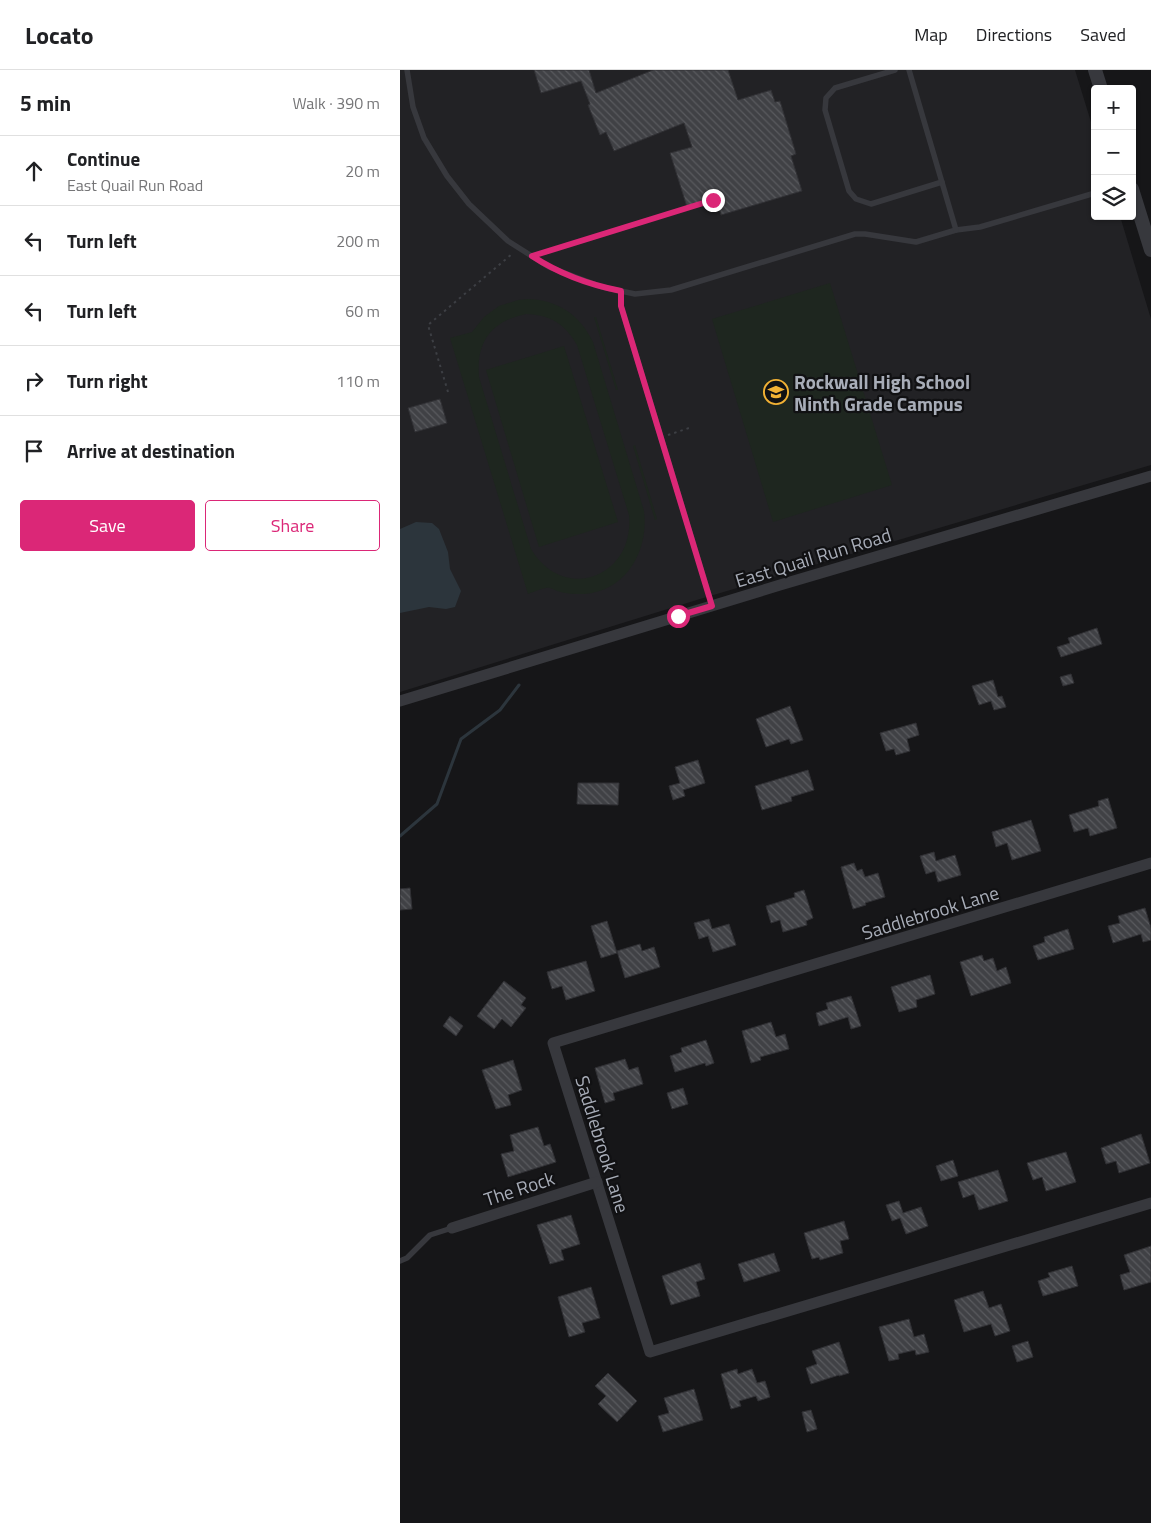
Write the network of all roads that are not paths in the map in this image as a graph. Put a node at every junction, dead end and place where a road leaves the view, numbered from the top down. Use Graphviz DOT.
graph roads {
  1 [pos="407,70"];
  2 [pos="895,70"];
  3 [pos="909,70"];
  4 [pos="1095,70"];
  5 [pos="1100,85"];
  6 [pos="942,182"];
  7 [pos="1091,194"];
  8 [pos="1136,202"];
  9 [pos="956,230"];
  10 [pos="1151,250"];
  11 [pos="621,291"];
  12 [pos="1151,477"];
  13 [pos="712,606"];
  14 [pos="400,701"];
  15 [pos="1151,863"];
  16 [pos="597,1182"];
  17 [pos="1151,1203"];
  18 [pos="452,1228"];
  19 [pos="400,1262"];
  1 -- 11 [label="lane"];
  2 -- 6 [label="lane"];
  3 -- 6 [label="lane"];
  4 -- 5 [label="street"];
  6 -- 9 [label="lane"];
  7 -- 9 [label="lane"];
  8 -- 10 [label="street"];
  9 -- 11 [label="lane"];
  11 -- 13 [label="lane"];
  12 -- 13 [label="street, East Quail Run Road"];
  13 -- 14 [label="street, East Quail Run Road"];
  15 -- 16 [label="street, Saddlebrook Lane"];
  16 -- 17 [label="street, Saddlebrook Lane"];
  16 -- 18 [label="street, The Rock"];
  18 -- 19 [label="lane"];
}
